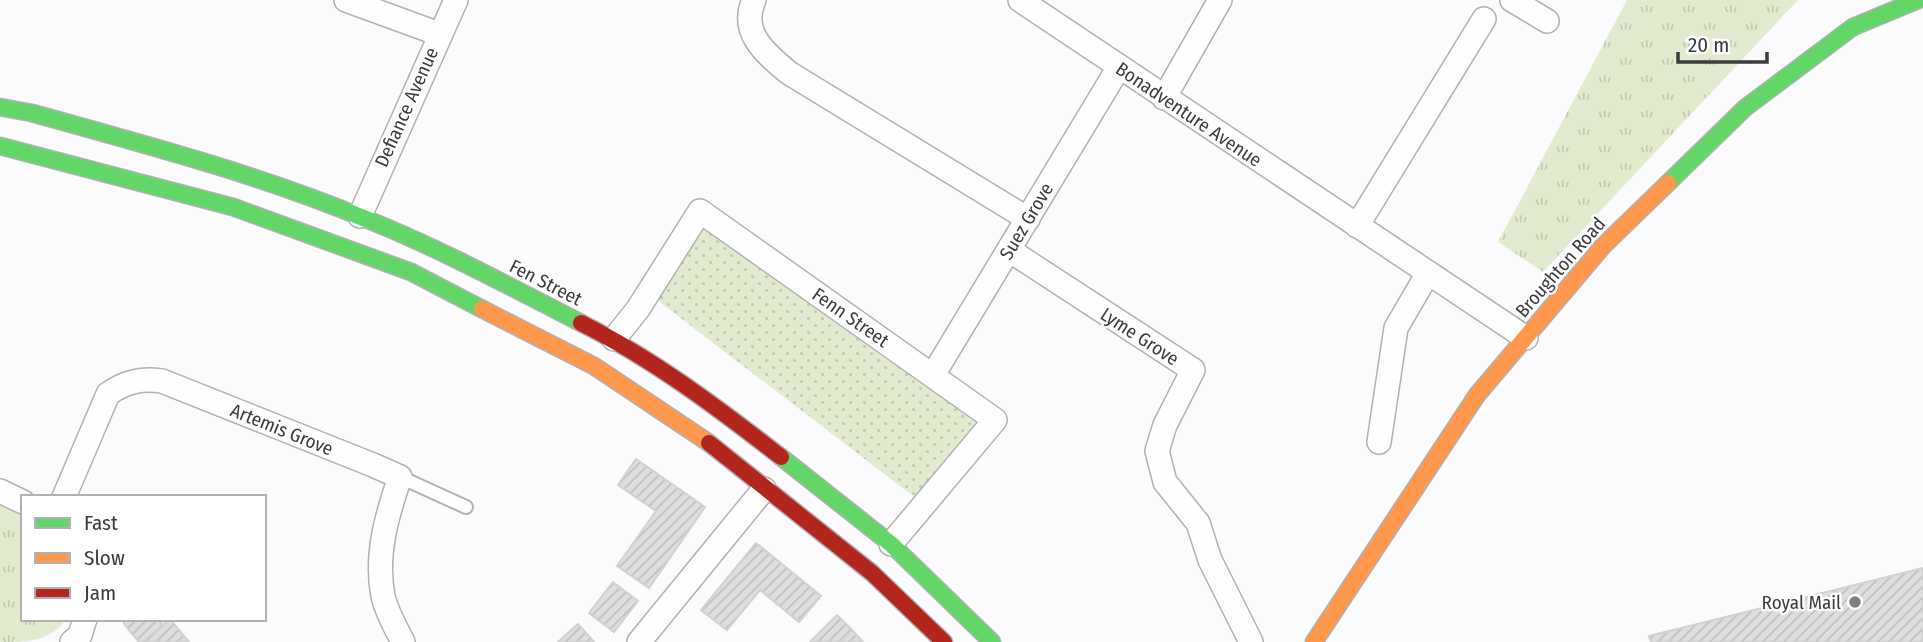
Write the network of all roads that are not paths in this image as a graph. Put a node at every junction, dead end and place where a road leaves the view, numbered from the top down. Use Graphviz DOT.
graph roads {
  1 [pos="346,0"];
  2 [pos="456,0"];
  3 [pos="754,0"];
  4 [pos="1020,0"];
  5 [pos="1220,0"];
  6 [pos="1511,0"];
  7 [pos="1917,0"];
  8 [pos="1484,19"];
  9 [pos="1547,22"];
  10 [pos="439,34"];
  11 [pos="1119,67"];
  12 [pos="1164,98"];
  13 [pos="0,107"];
  14 [pos="0,146"];
  15 [pos="360,216"];
  16 [pos="1028,219"];
  17 [pos="1357,226"];
  18 [pos="1009,250"];
  19 [pos="1428,273"];
  20 [pos="1526,338"];
  21 [pos="614,340"];
  22 [pos="933,374"];
  23 [pos="1379,442"];
  24 [pos="400,477"];
  25 [pos="764,489"];
  26 [pos="0,491"];
  27 [pos="65,495"];
  28 [pos="21,501"];
  29 [pos="466,507"];
  30 [pos="891,544"];
  31 [pos="648,639"];
  32 [pos="403,642"];
  33 [pos="944,642"];
  34 [pos="992,642"];
  35 [pos="1251,642"];
  36 [pos="1314,642"];
  1 -- 10 [label="street"];
  2 -- 10 [label="street, Defiance Avenue"];
  3 -- 16 [label="street"];
  4 -- 11 [label="street, Bonadventure Avenue"];
  5 -- 12 [label="street"];
  6 -- 9 [label="street"];
  7 -- 20 [label="street, Broughton Road"];
  8 -- 17 [label="street"];
  10 -- 15 [label="street, Defiance Avenue"];
  11 -- 12 [label="street, Bonadventure Avenue"];
  11 -- 16 [label="street, Suez Grove"];
  12 -- 17 [label="street, Bonadventure Avenue"];
  13 -- 15 [label="street, Fen Street"];
  14 -- 25 [label="street"];
  15 -- 21 [label="street, Fen Street"];
  16 -- 18 [label="street, Suez Grove"];
  17 -- 19 [label="street, Bonadventure Avenue"];
  18 -- 22 [label="street, Suez Grove"];
  18 -- 35 [label="street, Lyme Grove"];
  19 -- 20 [label="street, Bonadventure Avenue"];
  19 -- 23 [label="street"];
  20 -- 36 [label="street, Broughton Road"];
  21 -- 22 [label="street, Fenn Street"];
  21 -- 30 [label="street, Fen Street"];
  22 -- 30 [label="street, Fenn Street"];
  24 -- 27 [label="street, Artemis Grove"];
  24 -- 29 [label="lane"];
  24 -- 32 [label="street"];
  25 -- 31 [label="street"];
  25 -- 33 [label="street"];
  26 -- 28 [label="street"];
  30 -- 34 [label="street, Fen Street"];
}
